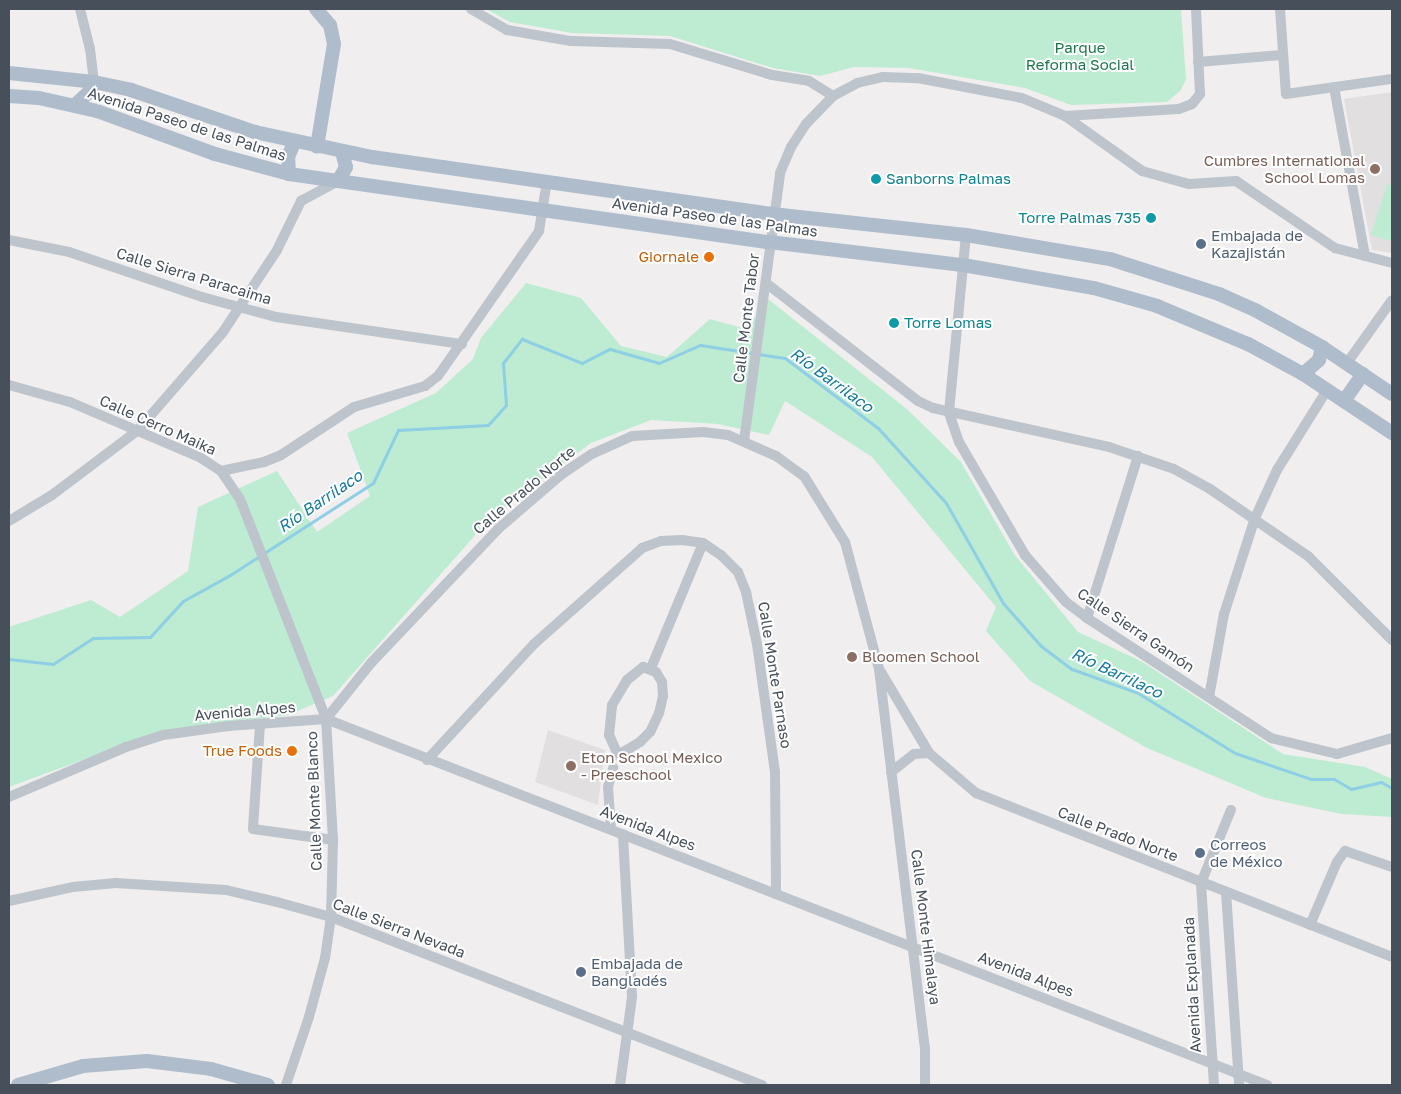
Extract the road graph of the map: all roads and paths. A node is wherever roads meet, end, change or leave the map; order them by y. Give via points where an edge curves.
1 (80, 9) edge
2 (316, 9) edge
3 (471, 9) edge
4 (1196, 9) edge
5 (1280, 9) edge
6 (1282, 55) junction
7 (1198, 62) junction
8 (9, 74) edge
9 (1392, 79) edge
10 (94, 82) junction
11 (1334, 87) junction
12 (9, 96) edge
13 (833, 96) junction
14 (75, 105) junction
15 (1065, 116) junction
16 (294, 142) junction
17 (317, 147) junction
18 (342, 152) junction
19 (289, 174) junction
20 (338, 181) junction
21 (547, 181) junction
22 (544, 209) junction
23 (772, 214) junction
24 (966, 235) junction
25 (9, 240) edge
26 (769, 242) junction
27 (1365, 256) junction
28 (1392, 263) edge
29 (963, 266) junction
30 (766, 283) junction
31 (1392, 300) edge
32 (240, 308) junction
33 (462, 344) junction
34 (1322, 346) junction
35 (1347, 363) junction
36 (1303, 374) junction
37 (1362, 374) junction
38 (9, 385) edge
39 (1326, 390) junction
40 (1392, 394) edge
41 (1344, 401) junction
42 (949, 413) junction
43 (137, 431) junction
44 (1392, 433) edge
45 (744, 441) junction
46 (1138, 456) junction
47 (220, 471) junction
48 (1255, 518) junction
49 (9, 521) edge
50 (703, 543) junction
51 (1087, 618) junction
52 (1392, 640) edge
53 (651, 668) junction
54 (880, 669) junction
55 (1209, 697) junction
56 (326, 719) junction
57 (260, 725) junction
58 (1392, 738) edge
59 (929, 753) junction
60 (427, 760) junction
61 (613, 768) dead end
62 (891, 772) junction
63 (9, 797) edge
64 (1231, 810) dead end
65 (611, 829) junction
66 (623, 834) junction
67 (333, 840) junction
68 (1392, 867) edge
69 (1201, 882) junction
70 (1226, 892) junction
71 (776, 894) junction
72 (9, 901) edge
73 (330, 917) junction
74 (1310, 924) junction
75 (913, 946) junction
76 (1392, 957) edge
77 (629, 1035) junction
78 (1211, 1062) junction
79 (1238, 1074) junction
80 (18, 1085) edge
81 (268, 1085) edge
82 (286, 1085) edge
83 (620, 1085) edge
84 (762, 1085) edge
85 (925, 1085) edge
86 (1214, 1085) edge
87 (1239, 1085) edge
88 (1267, 1085) edge

1 - 10 street
2 - 17 main road via 330,25 334,44
3 - 13 street via 516,32 571,41 670,44 772,75 809,81
4 - 7 street
5 - 6 street
6 - 7 street
6 - 11 street via 1286,94
7 - 15 street via 1200,94 1192,104 1180,109
8 - 10 main road, Avenida Paseo de las Palmas
9 - 11 street
10 - 14 main road via 92,89
10 - 16 main road, Avenida Paseo de las Palmas via 131,90
11 - 27 street
12 - 14 main road, Avenida Paseo de las Palmas
13 - 15 street, Calle Monte Tabor via 844,88 883,77 918,78 1022,98
13 - 23 street, Calle Monte Tabor via 806,124 791,147 780,173
14 - 19 main road, Avenida Paseo de las Palmas via 215,154
15 - 27 street via 1142,171 1189,184 1236,181 1335,248
16 - 17 main road, Avenida Paseo de las Palmas
16 - 19 main road via 288,157
17 - 18 main road, Avenida Paseo de las Palmas
18 - 20 main road via 346,167
18 - 21 main road, Avenida Paseo de las Palmas
19 - 20 main road, Avenida Paseo de las Palmas
20 - 22 main road, Avenida Paseo de las Palmas
20 - 32 street via 301,200 277,250
21 - 22 street, Calle Cerro Maika
21 - 23 main road, Avenida Paseo de las Palmas
22 - 26 main road, Avenida Paseo de las Palmas
22 - 33 street, Calle Cerro Maika via 540,231
23 - 24 main road, Avenida Paseo de las Palmas
23 - 26 street, Calle Monte Tabor
24 - 29 street
24 - 34 main road, Avenida Paseo de las Palmas via 1110,259 1165,275 1255,310
25 - 32 street, Calle Sierra Paracaima via 69,252
26 - 29 main road, Avenida Paseo de las Palmas
26 - 30 street, Calle Monte Tabor
27 - 28 street
29 - 36 main road, Avenida Paseo de las Palmas via 1094,288 1157,306 1216,329
29 - 42 street
30 - 42 street via 918,401
30 - 45 street, Calle Monte Tabor
31 - 35 street
32 - 33 street, Calle Sierra Paracaima via 276,317
32 - 43 street via 202,358
33 - 47 street, Calle Cerro Maika via 438,376 426,386 354,407 281,455
34 - 35 main road, Avenida Paseo de las Palmas
34 - 36 main road via 1320,360
35 - 37 main road, Avenida Paseo de las Palmas
36 - 39 main road, Avenida Paseo de las Palmas
37 - 40 main road, Avenida Paseo de las Palmas
37 - 41 main road
38 - 43 street, Calle Cerro Maika via 70,402
39 - 41 main road, Avenida Paseo de las Palmas
39 - 48 street via 1277,470
41 - 44 main road, Avenida Paseo de las Palmas
42 - 46 street via 1051,432
42 - 51 street, Calle Sierra Gamón via 959,442 1025,554 1066,602
43 - 47 street, Calle Cerro Maika via 201,458
43 - 49 street via 52,495
45 - 54 street, Calle Prado Norte via 776,456 804,476 831,516 845,542
45 - 56 street, Calle Prado Norte via 704,432 652,432 632,436 592,454 562,474 498,530 371,663
46 - 48 street via 1174,469
46 - 51 street
47 - 56 street, Calle Monte Blanco via 240,499
48 - 52 street via 1308,556
48 - 55 street via 1224,614
50 - 53 street
50 - 60 street via 661,541 635,553 534,644
50 - 71 street, Calle Monte Parnaso via 738,572 756,635 775,772
51 - 55 street, Calle Sierra Gamón
53 - 53 street via 636,671 619,690 612,705 609,735 618,755 650,732 659,713 662,682
54 - 59 street, Calle Prado Norte
54 - 62 street, Calle Prado Norte
55 - 58 street, Calle Sierra Gamón via 1271,738 1302,748 1337,754
56 - 57 street, Avenida Alpes
56 - 60 street, Avenida Alpes
56 - 67 street, Calle Monte Blanco
57 - 63 street, Avenida Alpes via 163,735 126,747
57 - 67 street via 253,829
59 - 62 street via 914,754
59 - 69 street, Calle Prado Norte via 976,793
60 - 65 street, Avenida Alpes
61 - 65 street via 608,787
62 - 75 street, Calle Monte Himalaya
64 - 69 street
65 - 66 street, Avenida Alpes
66 - 71 street, Avenida Alpes
66 - 77 street via 632,965
67 - 73 street, Calle Monte Blanco
68 - 74 street via 1345,851
69 - 70 street, Calle Prado Norte
69 - 78 street, Avenida Explanada
70 - 74 street, Calle Prado Norte
70 - 79 street
71 - 75 street, Avenida Alpes
72 - 73 street, Calle Sierra Nevada via 73,887 116,883 173,884 226,890
73 - 77 street, Calle Sierra Nevada
73 - 82 street, Calle Monte Blanco via 325,958
74 - 76 street, Calle Prado Norte
75 - 78 street, Avenida Alpes
75 - 85 street, Calle Monte Himalaya via 925,1048
77 - 83 street
77 - 84 street, Calle Sierra Nevada
78 - 79 street, Avenida Alpes
78 - 86 street, Avenida Explanada
79 - 87 street
79 - 88 street, Avenida Alpes
80 - 81 main road via 83,1066 147,1061 211,1069

